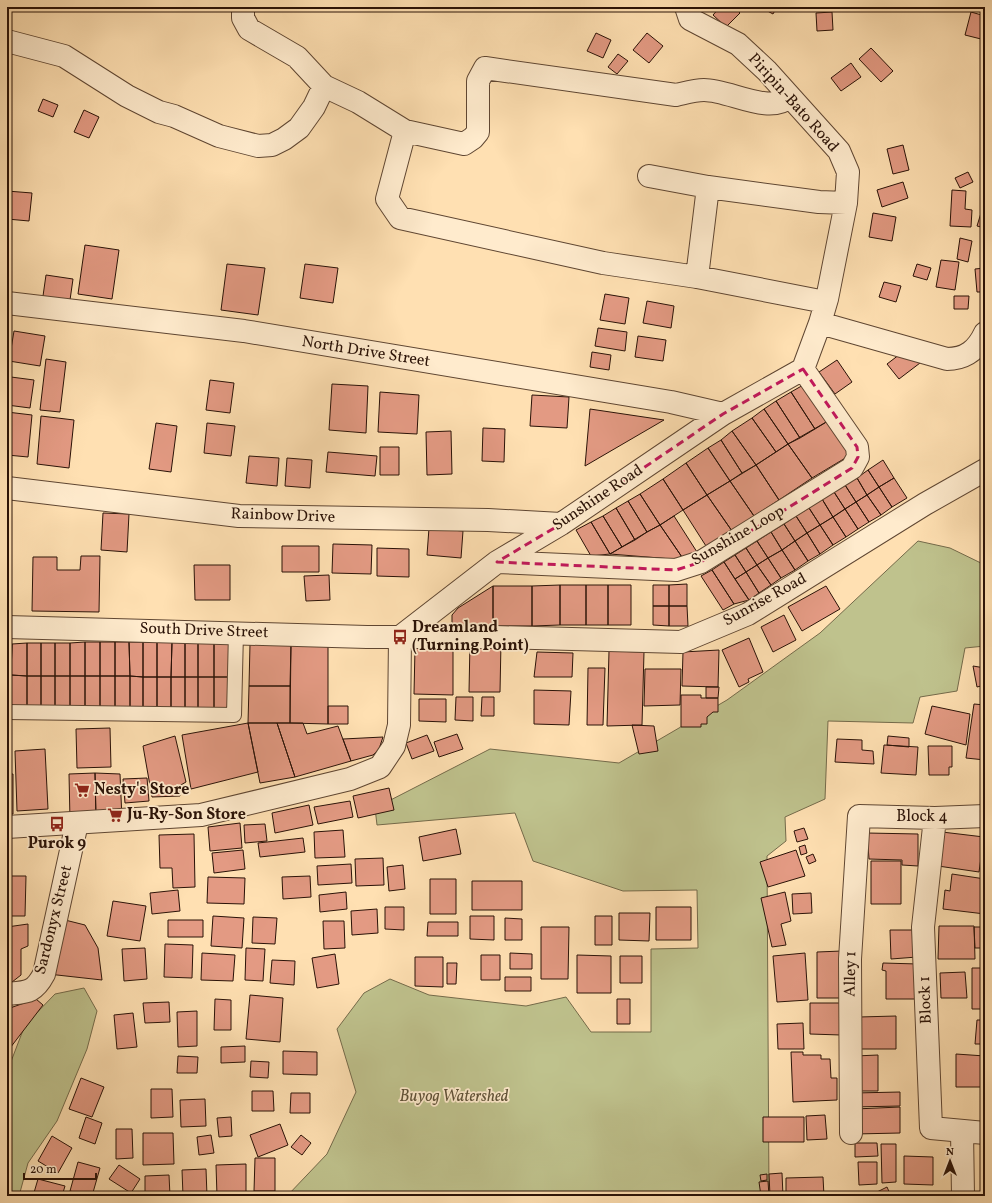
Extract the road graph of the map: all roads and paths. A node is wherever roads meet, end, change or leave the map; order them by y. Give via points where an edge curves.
1 (243, 7) edge
2 (686, 7) edge
3 (7, 41) edge
4 (324, 86) junction
5 (790, 96) junction
6 (405, 131) junction
7 (649, 176) dead end
8 (708, 187) junction
9 (846, 203) junction
10 (697, 277) junction
11 (827, 299) junction
12 (7, 303) edge
13 (820, 323) junction
14 (985, 333) edge
15 (803, 369) junction
16 (724, 414) junction
17 (985, 470) edge
18 (7, 488) edge
19 (561, 524) junction
20 (497, 562) junction
21 (7, 626) edge
22 (236, 632) junction
23 (400, 637) junction
24 (7, 712) edge
25 (859, 816) joint
26 (985, 816) edge
27 (935, 818) junction
28 (77, 823) junction
29 (7, 827) edge
30 (7, 994) edge
31 (962, 1131) junction
32 (851, 1133) dead end
33 (985, 1133) edge
34 (963, 1196) edge

1 - 4 street via 243,18 249,29 297,57
2 - 5 street, Piripin-Bato Road via 690,18 738,44
3 - 4 street via 19,42 64,56 127,96 159,112 219,136 258,146 272,145 299,128 314,107
4 - 6 street via 358,102
5 - 6 street via 773,104 703,90 676,95 485,68 478,80 478,132 473,138 464,144
5 - 9 street, Piripin-Bato Road via 839,151 848,172
6 - 10 street via 387,199 400,218 603,263
7 - 8 street
8 - 9 street via 819,202
8 - 10 street
9 - 11 street, Piripin-Bato Road
10 - 11 street via 820,301
11 - 13 street, Piripin-Bato Road
12 - 16 street, North Drive Street via 244,331 671,402
13 - 14 street via 946,359 956,359 972,353
13 - 15 street, Piripin-Bato Road
15 - 16 street, Sunshine Road
15 - 20 street, Sunshine Loop via 857,447 858,457 852,468 701,562 676,570
16 - 19 street, Sunshine Road
17 - 23 street, Sunrise Road via 925,504 748,614 681,642
18 - 19 street, Rainbow Drive via 239,516 488,520
19 - 20 street, Sunshine Road
20 - 23 street, Sunshine Road
21 - 22 street, South Drive Street
22 - 23 street, South Drive Street
22 - 24 lane via 234,715
23 - 28 street via 399,725 394,746 380,768 350,779 201,816
25 - 27 street, Block 4
25 - 32 street, Alley 1 via 850,959
26 - 27 street, Block 4
27 - 31 street, Block 1 via 923,927 931,1128
28 - 29 street
28 - 30 street, Sardonyx Street via 44,974 37,986 26,992
31 - 33 street, Block 1
31 - 34 street

